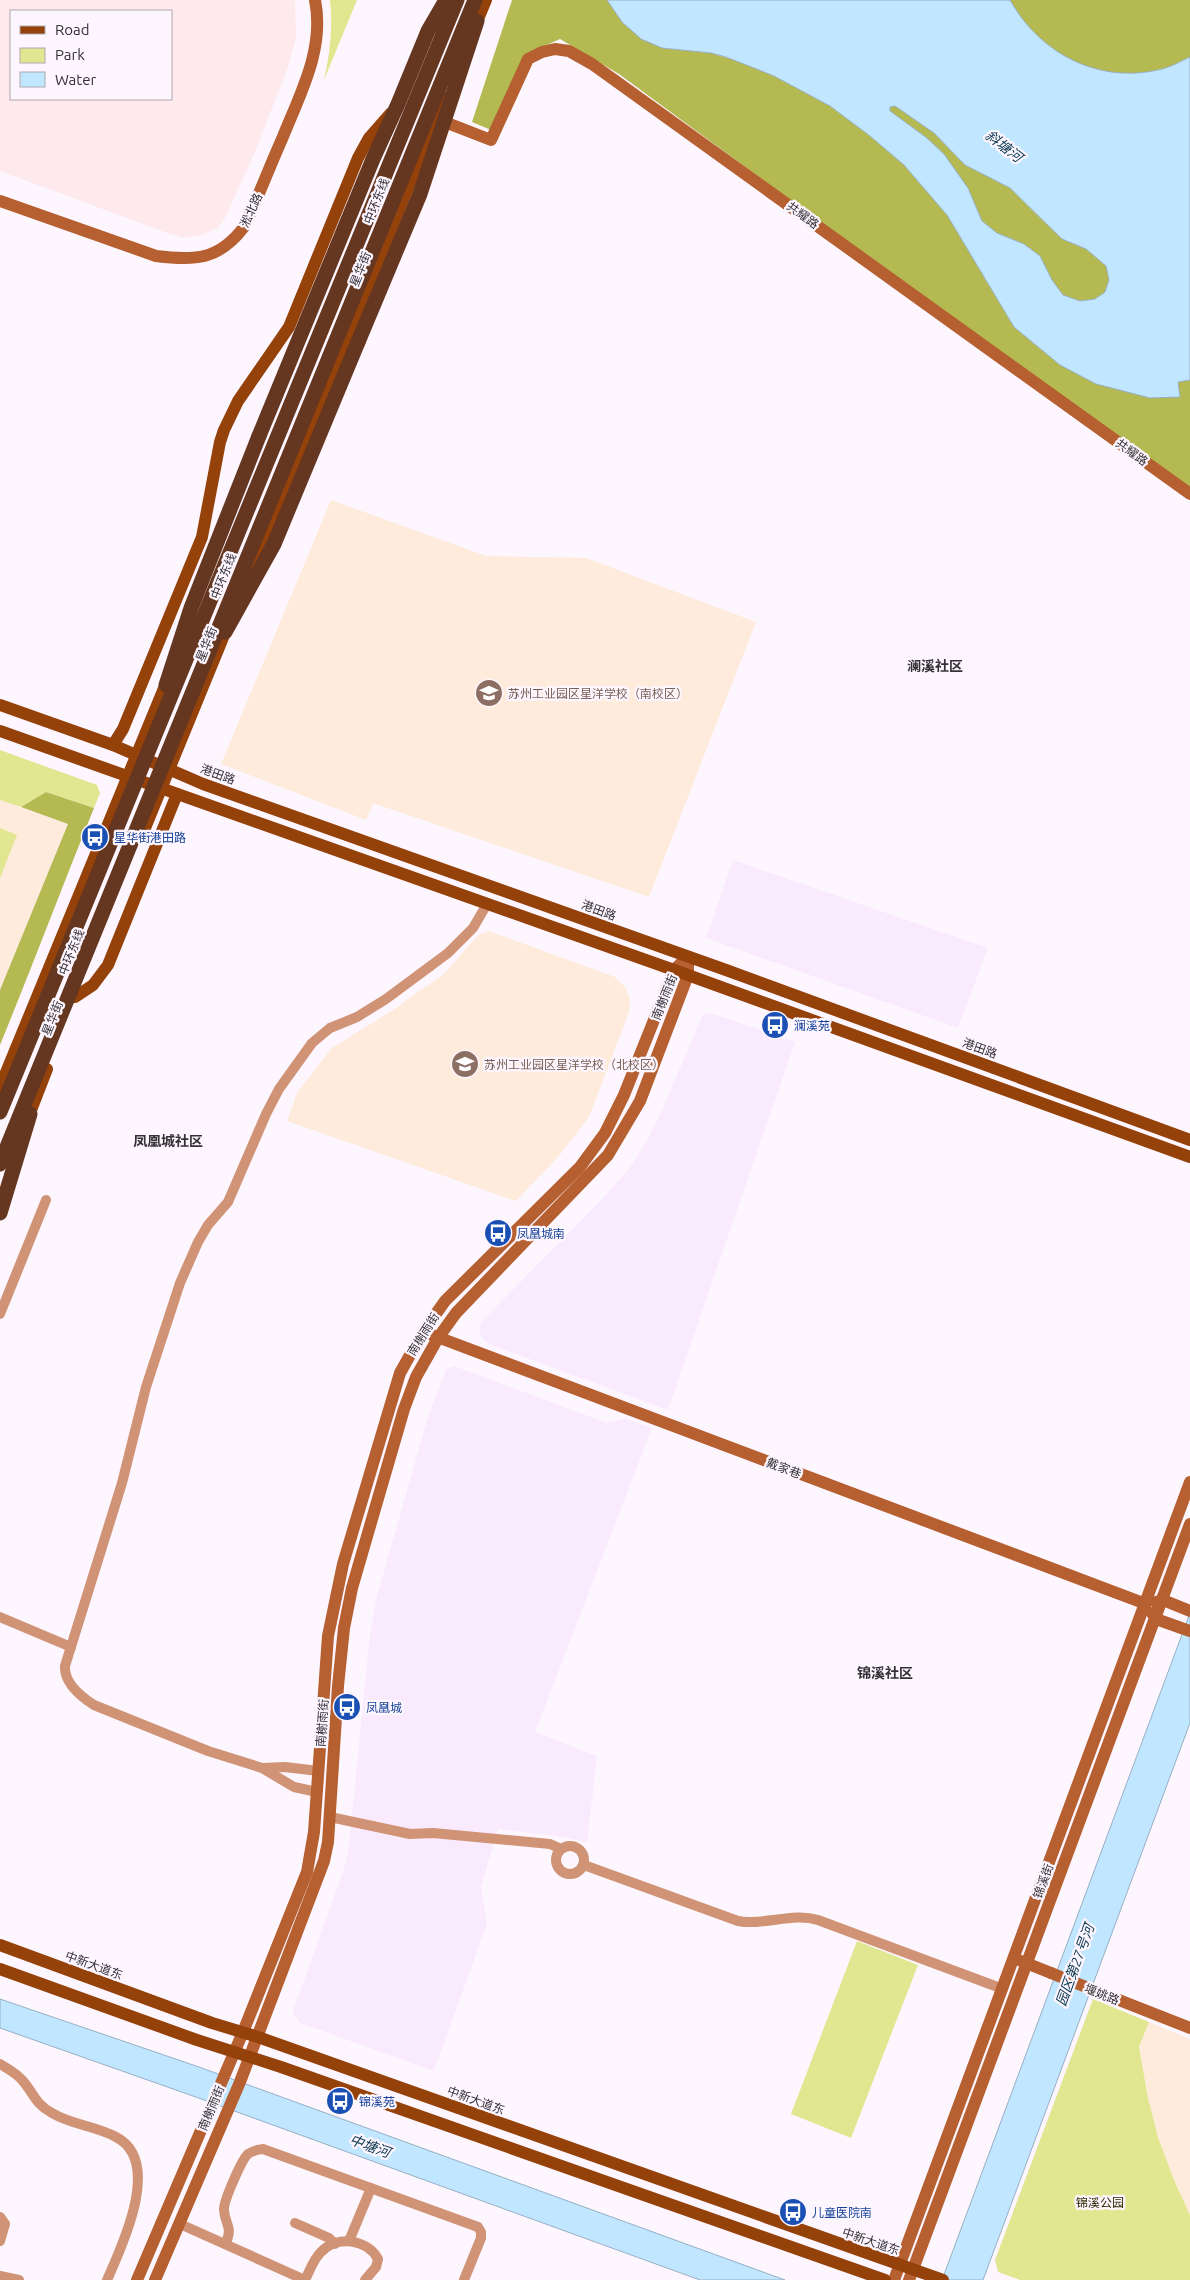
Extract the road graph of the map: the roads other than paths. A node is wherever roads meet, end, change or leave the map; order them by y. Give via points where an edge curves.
1 (315, 0) edge
2 (445, 0) edge
3 (457, 0) edge
4 (475, 0) edge
5 (486, 0) edge
6 (477, 21) joint
7 (405, 96) junction
8 (440, 121) junction
9 (0, 201) edge
10 (1190, 494) edge
11 (166, 684) junction
12 (191, 693) junction
13 (0, 705) edge
14 (0, 731) edge
15 (113, 745) junction
16 (136, 755) junction
17 (169, 769) junction
18 (128, 776) junction
19 (161, 789) junction
20 (177, 794) junction
21 (487, 904) junction
22 (688, 957) junction
23 (674, 970) junction
24 (688, 975) junction
25 (76, 997) junction
26 (55, 1032) junction
27 (0, 1088) edge
28 (0, 1112) edge
29 (1190, 1140) edge
30 (1190, 1157) edge
31 (0, 1164) edge
32 (0, 1188) edge
33 (46, 1200) dead end
34 (0, 1213) edge
35 (0, 1314) edge
36 (423, 1332) junction
37 (438, 1338) junction
38 (1190, 1482) edge
39 (1190, 1524) edge
40 (1163, 1600) junction
41 (1146, 1604) junction
42 (1190, 1610) edge
43 (0, 1617) edge
44 (1156, 1618) junction
45 (1186, 1630) edge
46 (71, 1647) junction
47 (262, 1768) junction
48 (318, 1771) junction
49 (317, 1792) junction
50 (330, 1818) junction
51 (561, 1849) junction
52 (584, 1865) junction
53 (0, 1945) edge
54 (1014, 1959) junction
55 (1027, 1964) junction
56 (0, 1969) edge
57 (1003, 1989) junction
58 (1190, 2028) edge
59 (243, 2032) junction
60 (258, 2037) junction
61 (234, 2052) junction
62 (250, 2057) junction
63 (0, 2064) edge
64 (371, 2188) junction
65 (0, 2217) edge
66 (295, 2223) dead end
67 (180, 2224) junction
68 (0, 2241) edge
69 (350, 2241) junction
70 (226, 2243) junction
71 (335, 2244) junction
72 (900, 2265) junction
73 (911, 2275) edge
74 (0, 2276) edge
75 (941, 2279) edge
76 (19, 2280) edge
77 (107, 2280) edge
78 (138, 2280) edge
79 (155, 2280) edge
80 (305, 2280) edge
81 (365, 2280) edge
82 (464, 2280) edge
83 (885, 2280) edge
84 (894, 2280) edge

1 - 9 main road, 淞北路 via 319,18 315,53 307,79 244,227 232,242 220,250 199,257 156,256
2 - 7 main road, 星华街
2 - 11 highway, bridge via 428,31 373,159 259,436 191,608
3 - 28 highway, 中环东线, bridge
4 - 12 highway, 中环东线, bridge
5 - 6 main road
6 - 8 highway
7 - 11 main road, 星华街
7 - 15 main road via 363,148 288,327 230,416 220,442 202,537 123,729
8 - 10 main road, 共耀路 via 491,140 528,59 548,50 568,52 600,70
8 - 12 highway, bridge via 420,194 274,544
8 - 17 main road, 星华街
11 - 16 main road, 星华街
12 - 26 highway, 中环东线, bridge
13 - 15 main road, 港田路
14 - 18 main road
15 - 16 main road, 港田路
16 - 17 main road, 港田路
16 - 18 main road, 星华街
17 - 19 main road, 星华街
17 - 22 main road, 港田路 via 203,784
18 - 19 main road
18 - 27 main road, 星华街
19 - 20 main road
19 - 25 main road, 星华街
20 - 21 main road
20 - 25 main road via 108,965 93,985
21 - 23 main road
21 - 46 street via 473,928 448,953 386,998 356,1017 330,1028 312,1043 279,1089 228,1202 208,1225 180,1283 146,1387 122,1483
22 - 23 main road, 南榭雨街
22 - 24 main road, 南榭雨街
22 - 29 main road, 港田路
23 - 24 main road
23 - 36 main road, 南榭雨街 via 624,1095 580,1168 445,1301
24 - 30 main road
24 - 37 main road, 南榭雨街 via 640,1101 608,1155 456,1313
25 - 32 main road, 星华街
26 - 31 highway, 中环东线, bridge
26 - 34 highway, bridge
33 - 35 street
36 - 37 main road, 戴家巷
36 - 48 main road, 南榭雨街 via 400,1373 343,1564 328,1636
37 - 41 main road, 戴家巷
37 - 50 main road, 南榭雨街 via 416,1377 404,1409 352,1588 338,1686
38 - 41 main road, 锦溪街
39 - 40 main road, 锦溪街
40 - 41 main road
40 - 42 main road
40 - 44 main road, 锦溪街
41 - 44 main road
41 - 54 main road, 锦溪街
43 - 46 street
44 - 45 main road
44 - 55 main road, 锦溪街
46 - 47 street via 65,1666 67,1680 94,1705 208,1751
47 - 48 street
47 - 49 street via 288,1784
48 - 49 main road, 南榭雨街
49 - 59 main road, 南榭雨街 via 307,1872
50 - 51 street via 410,1834 472,1836 550,1844
50 - 60 main road, 南榭雨街 via 328,1842 317,1884
51 - 52 street via 569,1845 577,1847 584,1854
51 - 52 street via 556,1862 564,1872 576,1873
52 - 57 street via 738,1921 812,1918
53 - 59 main road, 中新大道东
54 - 55 main road, 堰姚路
54 - 57 main road, 锦溪街
55 - 58 main road, 堰姚路, bridge
55 - 73 main road, 锦溪街
56 - 61 main road
57 - 72 main road, 锦溪街
59 - 60 main road, 中新大道东
59 - 61 main road, 南榭雨街
60 - 62 main road, 南榭雨街
60 - 72 main road, 中新大道东
61 - 62 main road
61 - 78 main road, 南榭雨街
62 - 67 main road, 南榭雨街
62 - 83 main road
63 - 77 street via 23,2080 42,2108 70,2122 115,2136 127,2145 136,2160 139,2174 134,2208 124,2242
64 - 69 street
64 - 70 street via 263,2149 255,2150 242,2162 223,2209 230,2232
64 - 82 street via 478,2227 481,2238
65 - 68 street via 5,2224
66 - 71 street via 329,2238
67 - 70 street
67 - 79 main road, 南榭雨街
69 - 71 street
69 - 81 street via 367,2246 378,2259 376,2267
70 - 80 street
71 - 80 street via 322,2251
72 - 73 main road, 中新大道东
72 - 84 main road, 锦溪街
73 - 75 main road, 中新大道东
74 - 76 street

